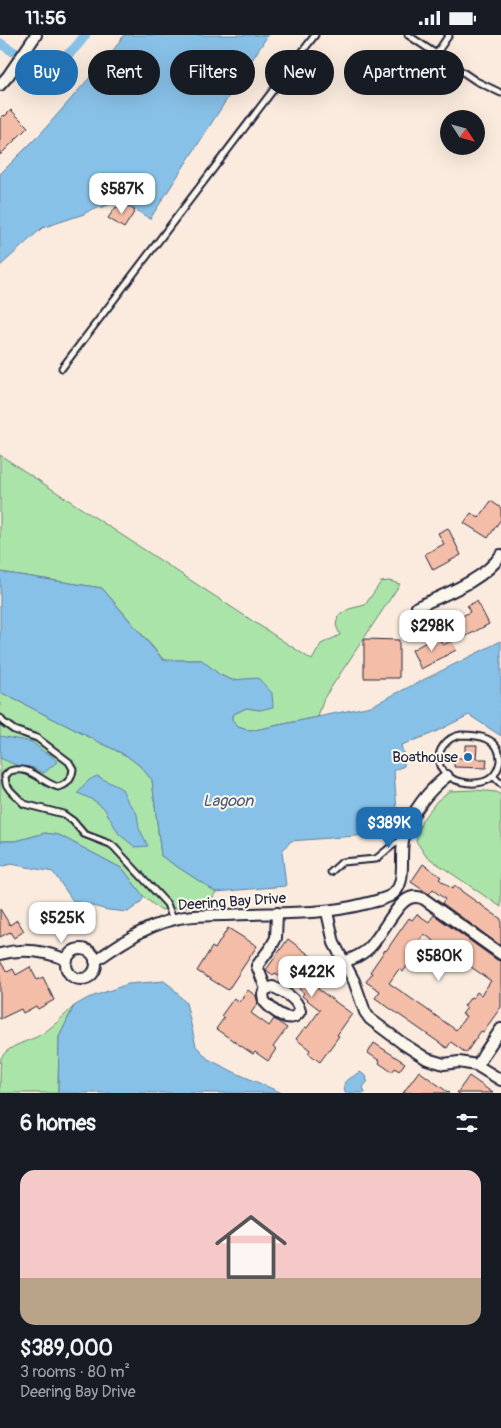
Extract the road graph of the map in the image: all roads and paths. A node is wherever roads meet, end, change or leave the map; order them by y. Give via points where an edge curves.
1 (315, 35) edge
2 (408, 35) edge
3 (449, 35) edge
4 (32, 41) edge
5 (430, 50) edge
6 (439, 50) edge
7 (464, 73) edge
8 (0, 85) edge
9 (501, 93) edge
10 (62, 368) dead end
11 (501, 555) edge
12 (417, 607) dead end
13 (0, 718) edge
14 (447, 776) junction
15 (493, 776) junction
16 (501, 784) edge
17 (403, 840) junction
18 (330, 872) dead end
19 (327, 912) junction
20 (277, 913) junction
21 (174, 920) junction
22 (0, 954) edge
23 (501, 954) edge
24 (67, 960) junction
25 (95, 961) junction
26 (344, 962) junction
27 (266, 989) dead end
28 (501, 1029) edge
29 (478, 1065) junction
30 (501, 1080) edge

1 - 10 lane
2 - 5 lane
3 - 6 lane
4 - 8 street
7 - 9 lane
11 - 12 street via 480,576
13 - 21 lane via 14,730 37,738 69,762 73,769 66,784 58,787 33,773 10,771 5,780 14,795 24,804 63,814 84,834 110,844 167,904
14 - 15 lane via 478,782
14 - 15 lane via 439,755 450,738 461,735 481,736 498,747 499,766
14 - 17 street via 421,804
15 - 16 lane
17 - 18 lane via 376,859 342,863
17 - 19 street, Deering Bay Drive via 402,879 397,891 384,899
19 - 20 street, Deering Bay Drive
19 - 26 street via 331,934
20 - 21 street, Deering Bay Drive via 192,916
20 - 27 street via 276,938 257,967
21 - 25 street, Deering Bay Drive via 127,939
22 - 24 street via 32,951
23 - 26 street via 417,897 402,903 371,946
24 - 25 street via 74,951 83,949 91,953
24 - 25 street, Deering Bay Drive via 72,976 82,979 94,970
26 - 29 street via 365,1013 375,1024 427,1059 444,1064
28 - 29 street
29 - 30 street

